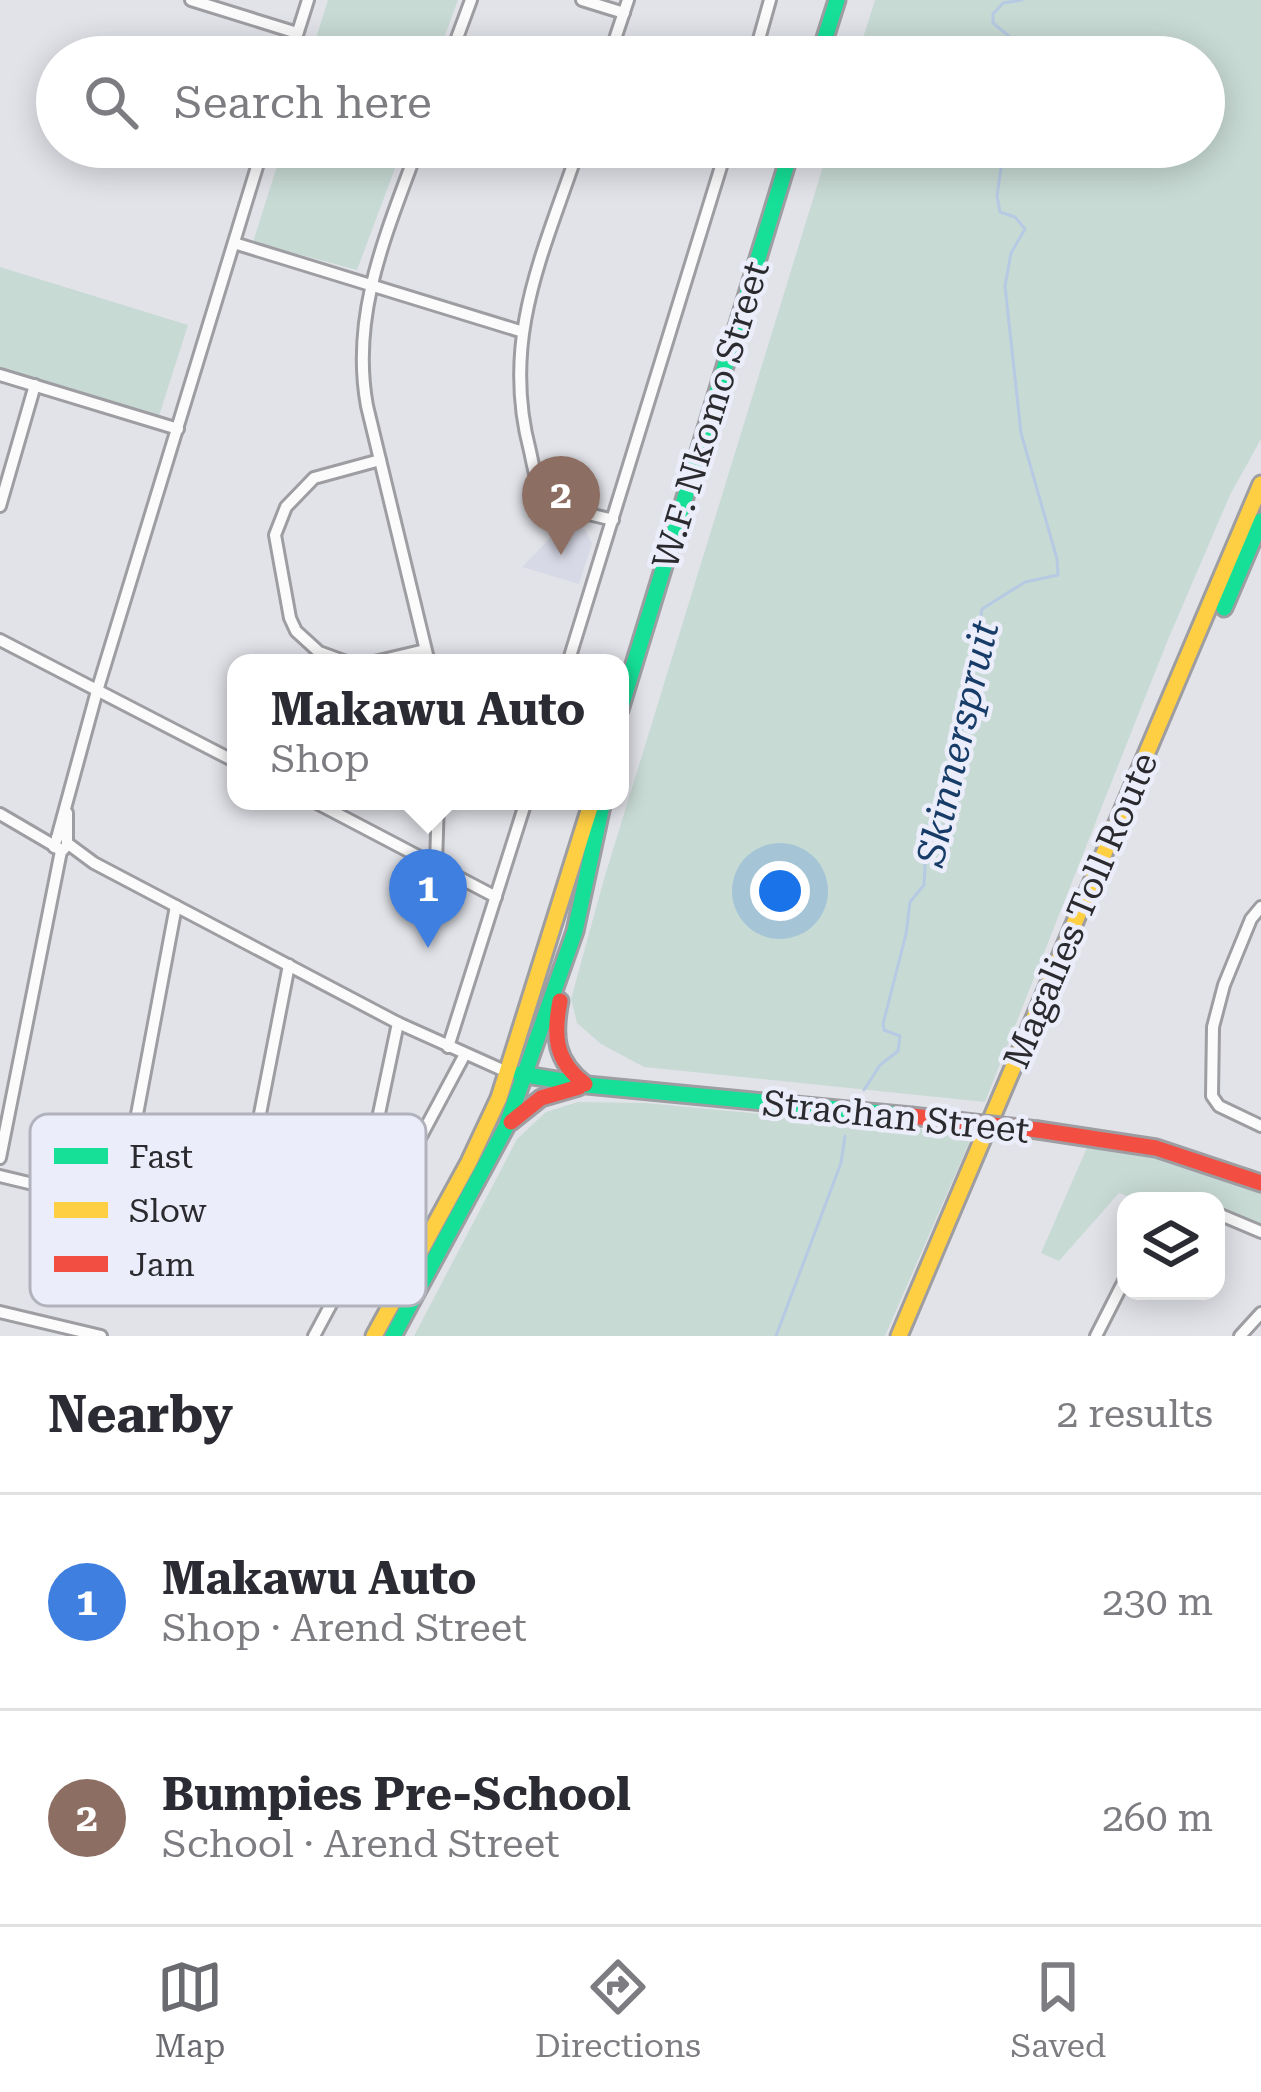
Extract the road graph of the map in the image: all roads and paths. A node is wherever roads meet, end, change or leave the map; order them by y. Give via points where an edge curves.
1 (190, 0) edge
2 (308, 0) edge
3 (471, 0) edge
4 (581, 0) edge
5 (770, 0) edge
6 (836, 0) edge
7 (626, 6) edge
8 (297, 33) junction
9 (296, 36) edge
10 (458, 36) edge
11 (616, 36) edge
12 (760, 36) edge
13 (825, 36) edge
14 (257, 168) edge
15 (411, 168) edge
16 (572, 168) edge
17 (721, 168) edge
18 (786, 168) edge
19 (234, 243) junction
20 (370, 283) junction
21 (520, 331) junction
22 (0, 375) edge
23 (35, 385) junction
24 (178, 429) junction
25 (380, 460) junction
26 (1261, 484) edge
27 (0, 506) edge
28 (613, 520) junction
29 (1261, 521) edge
30 (0, 640) edge
31 (328, 654) edge
32 (427, 654) edge
33 (571, 654) edge
34 (629, 680) edge
35 (97, 691) junction
36 (227, 757) edge
37 (331, 810) edge
38 (439, 810) edge
39 (523, 810) edge
40 (589, 810) edge
41 (601, 810) edge
42 (0, 814) edge
43 (60, 844) junction
44 (436, 863) junction
45 (496, 897) junction
46 (176, 906) junction
47 (1261, 908) edge
48 (575, 931) junction
49 (289, 965) junction
50 (398, 1023) junction
51 (448, 1047) junction
52 (464, 1055) junction
53 (507, 1072) junction
54 (526, 1075) junction
55 (587, 1085) junction
56 (137, 1114) edge
57 (260, 1114) edge
58 (379, 1114) edge
59 (1261, 1126) edge
60 (426, 1127) edge
61 (506, 1127) junction
62 (0, 1158) edge
63 (0, 1176) edge
64 (30, 1183) edge
65 (1261, 1183) edge
66 (1225, 1217) edge
67 (1261, 1232) edge
68 (426, 1240) edge
69 (426, 1275) edge
70 (1117, 1295) edge
71 (330, 1306) edge
72 (390, 1306) edge
73 (409, 1306) edge
74 (0, 1312) edge
75 (1261, 1313) edge
76 (100, 1336) edge
77 (314, 1336) edge
78 (374, 1336) edge
79 (393, 1336) edge
80 (898, 1336) edge
81 (911, 1336) edge
82 (1096, 1336) edge
83 (1240, 1336) edge

1 - 8 street
2 - 8 street
3 - 10 street
4 - 7 street
5 - 12 street
6 - 13 main road
7 - 11 street
8 - 9 street
14 - 19 street
15 - 20 street
16 - 21 street
17 - 28 street
18 - 34 main road, W.F. Nkomo Street
19 - 20 street
19 - 24 street
20 - 21 street
20 - 25 street via 363,386
21 - 28 street via 521,406 539,487 557,503
22 - 23 street
23 - 24 street
23 - 27 street
24 - 35 street
25 - 31 street via 303,487 275,535 292,625
25 - 32 street
26 - 80 main road, Magalies Toll Route
28 - 33 street
29 - 81 main road, Magalies Toll Route
30 - 35 street
35 - 36 street
35 - 43 street
37 - 44 street
38 - 44 street
39 - 45 street
40 - 53 main road
41 - 48 main road
42 - 43 street
43 - 46 street
43 - 62 street
44 - 45 street
45 - 51 street
46 - 49 street
46 - 56 street
47 - 59 street via 1217,1005 1212,1088 1219,1106
48 - 54 main road
48 - 55 main road via 554,1043 566,1069
49 - 50 street
49 - 57 street
50 - 51 street
50 - 58 street
51 - 52 street
52 - 53 street
52 - 60 street
53 - 54 main road, Strachan Street
53 - 68 main road via 485,1132
54 - 55 main road, Strachan Street
54 - 61 main road
55 - 61 main road via 541,1098
55 - 65 main road, Strachan Street, bridge via 1038,1130 1156,1148
61 - 69 main road
63 - 64 street
66 - 67 street
70 - 82 street
71 - 77 street
72 - 78 main road
73 - 79 main road
74 - 76 street
75 - 83 street

